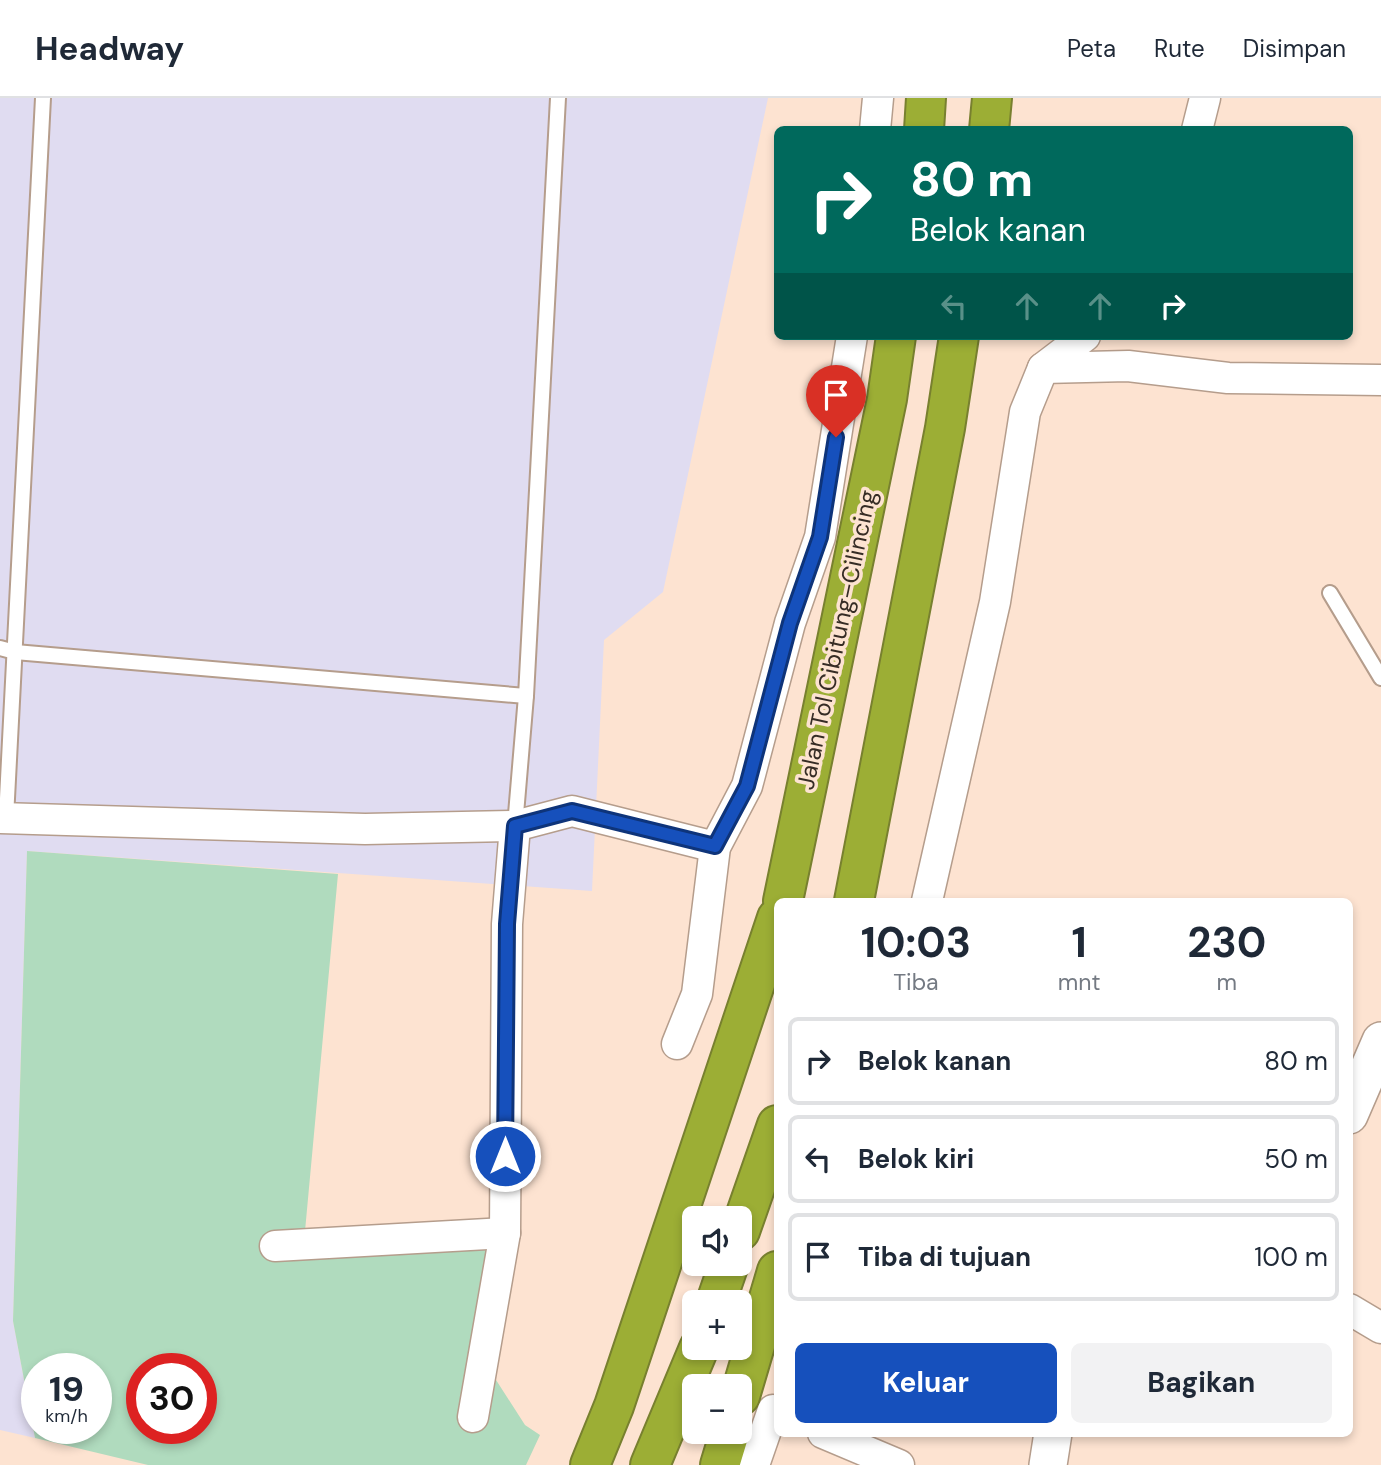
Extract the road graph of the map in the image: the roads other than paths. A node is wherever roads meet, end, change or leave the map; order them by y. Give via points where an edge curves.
1 (43, 98) edge
2 (558, 98) edge
3 (878, 98) edge
4 (926, 98) edge
5 (992, 98) edge
6 (1205, 98) edge
7 (875, 126) edge
8 (924, 126) edge
9 (989, 126) edge
10 (1198, 126) edge
11 (851, 340) edge
12 (895, 340) edge
13 (958, 340) edge
14 (1080, 340) edge
15 (1043, 368) junction
16 (1381, 380) edge
17 (1330, 593) dead end
18 (0, 648) edge
19 (15, 652) junction
20 (1381, 678) edge
21 (526, 696) junction
22 (3, 818) edge
23 (515, 826) junction
24 (715, 846) junction
25 (784, 898) edge
26 (855, 898) edge
27 (928, 898) edge
28 (774, 927) edge
29 (1381, 1041) edge
30 (677, 1044) dead end
31 (1353, 1106) edge
32 (774, 1134) edge
33 (749, 1206) edge
34 (505, 1233) junction
35 (275, 1246) dead end
36 (774, 1311) edge
37 (1353, 1311) edge
38 (1381, 1328) edge
39 (694, 1360) edge
40 (767, 1405) edge
41 (614, 1406) junction
42 (473, 1417) dead end
43 (833, 1437) edge
44 (1052, 1437) edge
45 (726, 1444) edge
46 (578, 1465) edge
47 (590, 1465) edge
48 (650, 1465) edge
49 (720, 1465) edge
50 (754, 1465) edge
51 (900, 1465) edge
52 (1048, 1465) edge

1 - 19 lane
2 - 21 lane
3 - 7 street
4 - 8 highway
5 - 9 highway
6 - 10 street
11 - 24 street via 820,537 790,623 747,786
12 - 25 highway, Jalan Tol Cibitung–Cilincing
13 - 26 highway
14 - 15 street
15 - 16 street via 1128,366 1228,378
15 - 27 street via 1025,412 995,602
17 - 20 lane
18 - 19 lane
19 - 21 lane
19 - 22 lane
21 - 23 lane
22 - 23 street via 365,829
23 - 24 street via 572,811
23 - 34 street via 507,924
24 - 30 street via 697,994
28 - 41 highway
29 - 31 street
32 - 33 highway
34 - 35 street
34 - 42 street
36 - 40 highway
37 - 38 street
39 - 48 highway
40 - 50 street
41 - 46 highway
41 - 47 highway
43 - 51 street
44 - 52 street
45 - 49 highway

